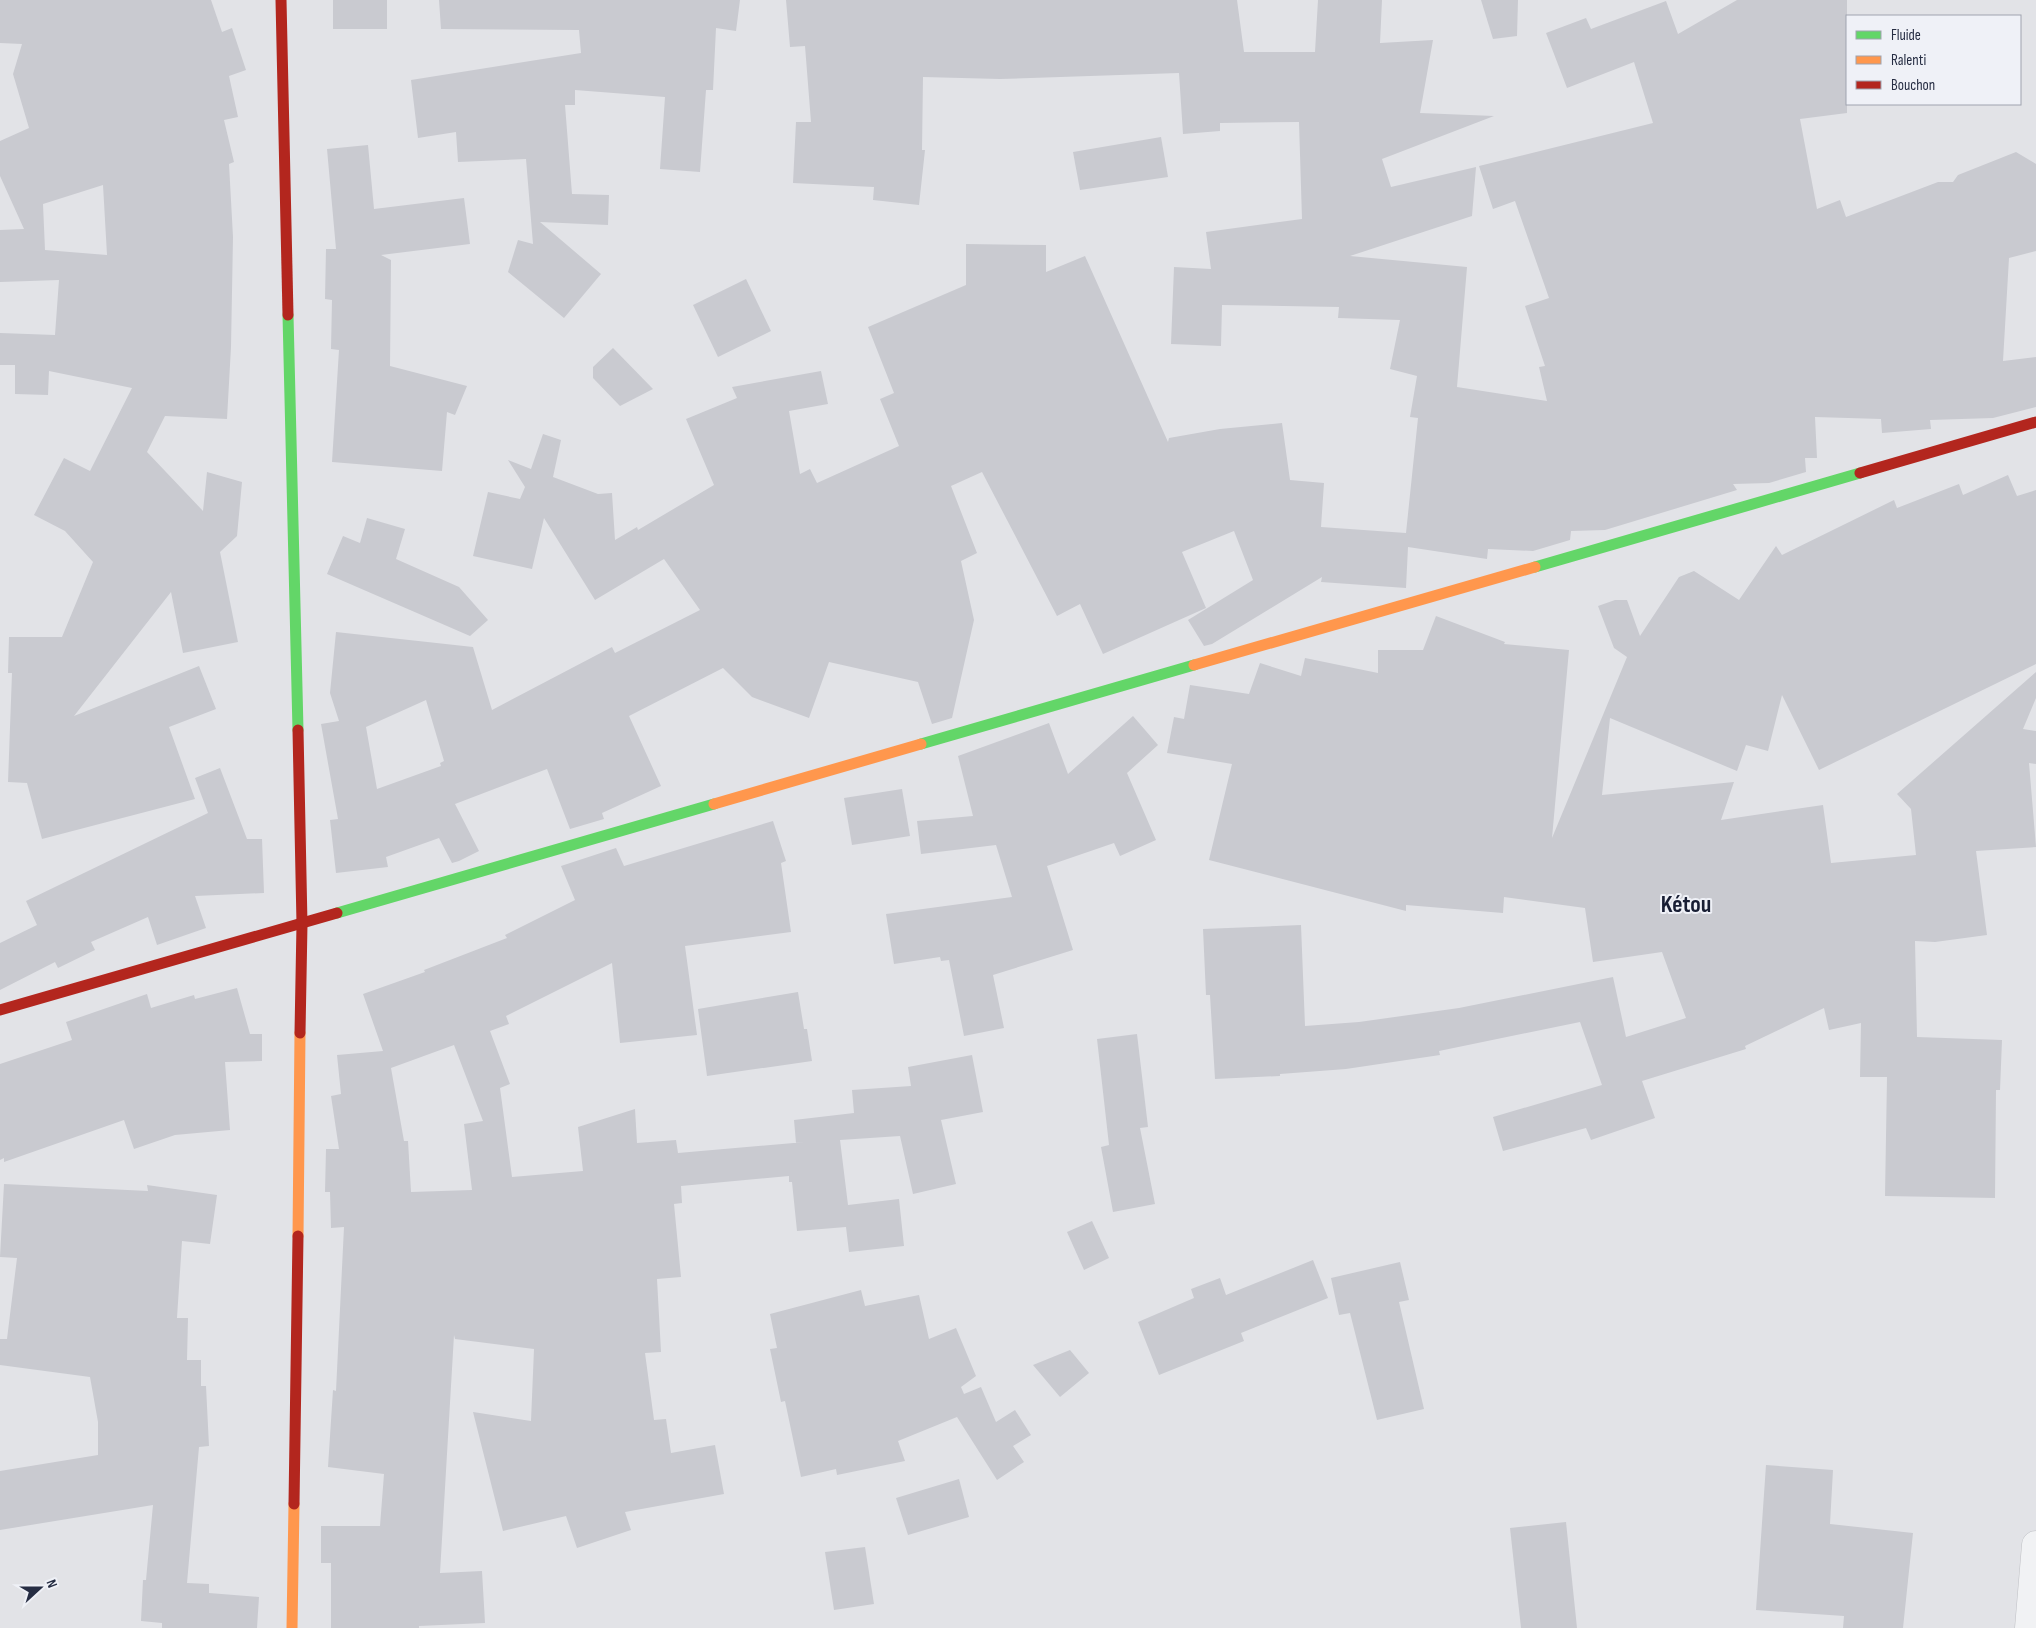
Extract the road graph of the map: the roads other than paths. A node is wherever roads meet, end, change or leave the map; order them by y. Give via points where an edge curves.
1 (281, 0) edge
2 (2036, 422) edge
3 (302, 924) junction
4 (0, 1010) edge
5 (2036, 1545) edge
6 (292, 1628) edge
7 (2029, 1628) edge

1 - 3 street
2 - 3 street
3 - 4 street
3 - 6 street
5 - 7 street

